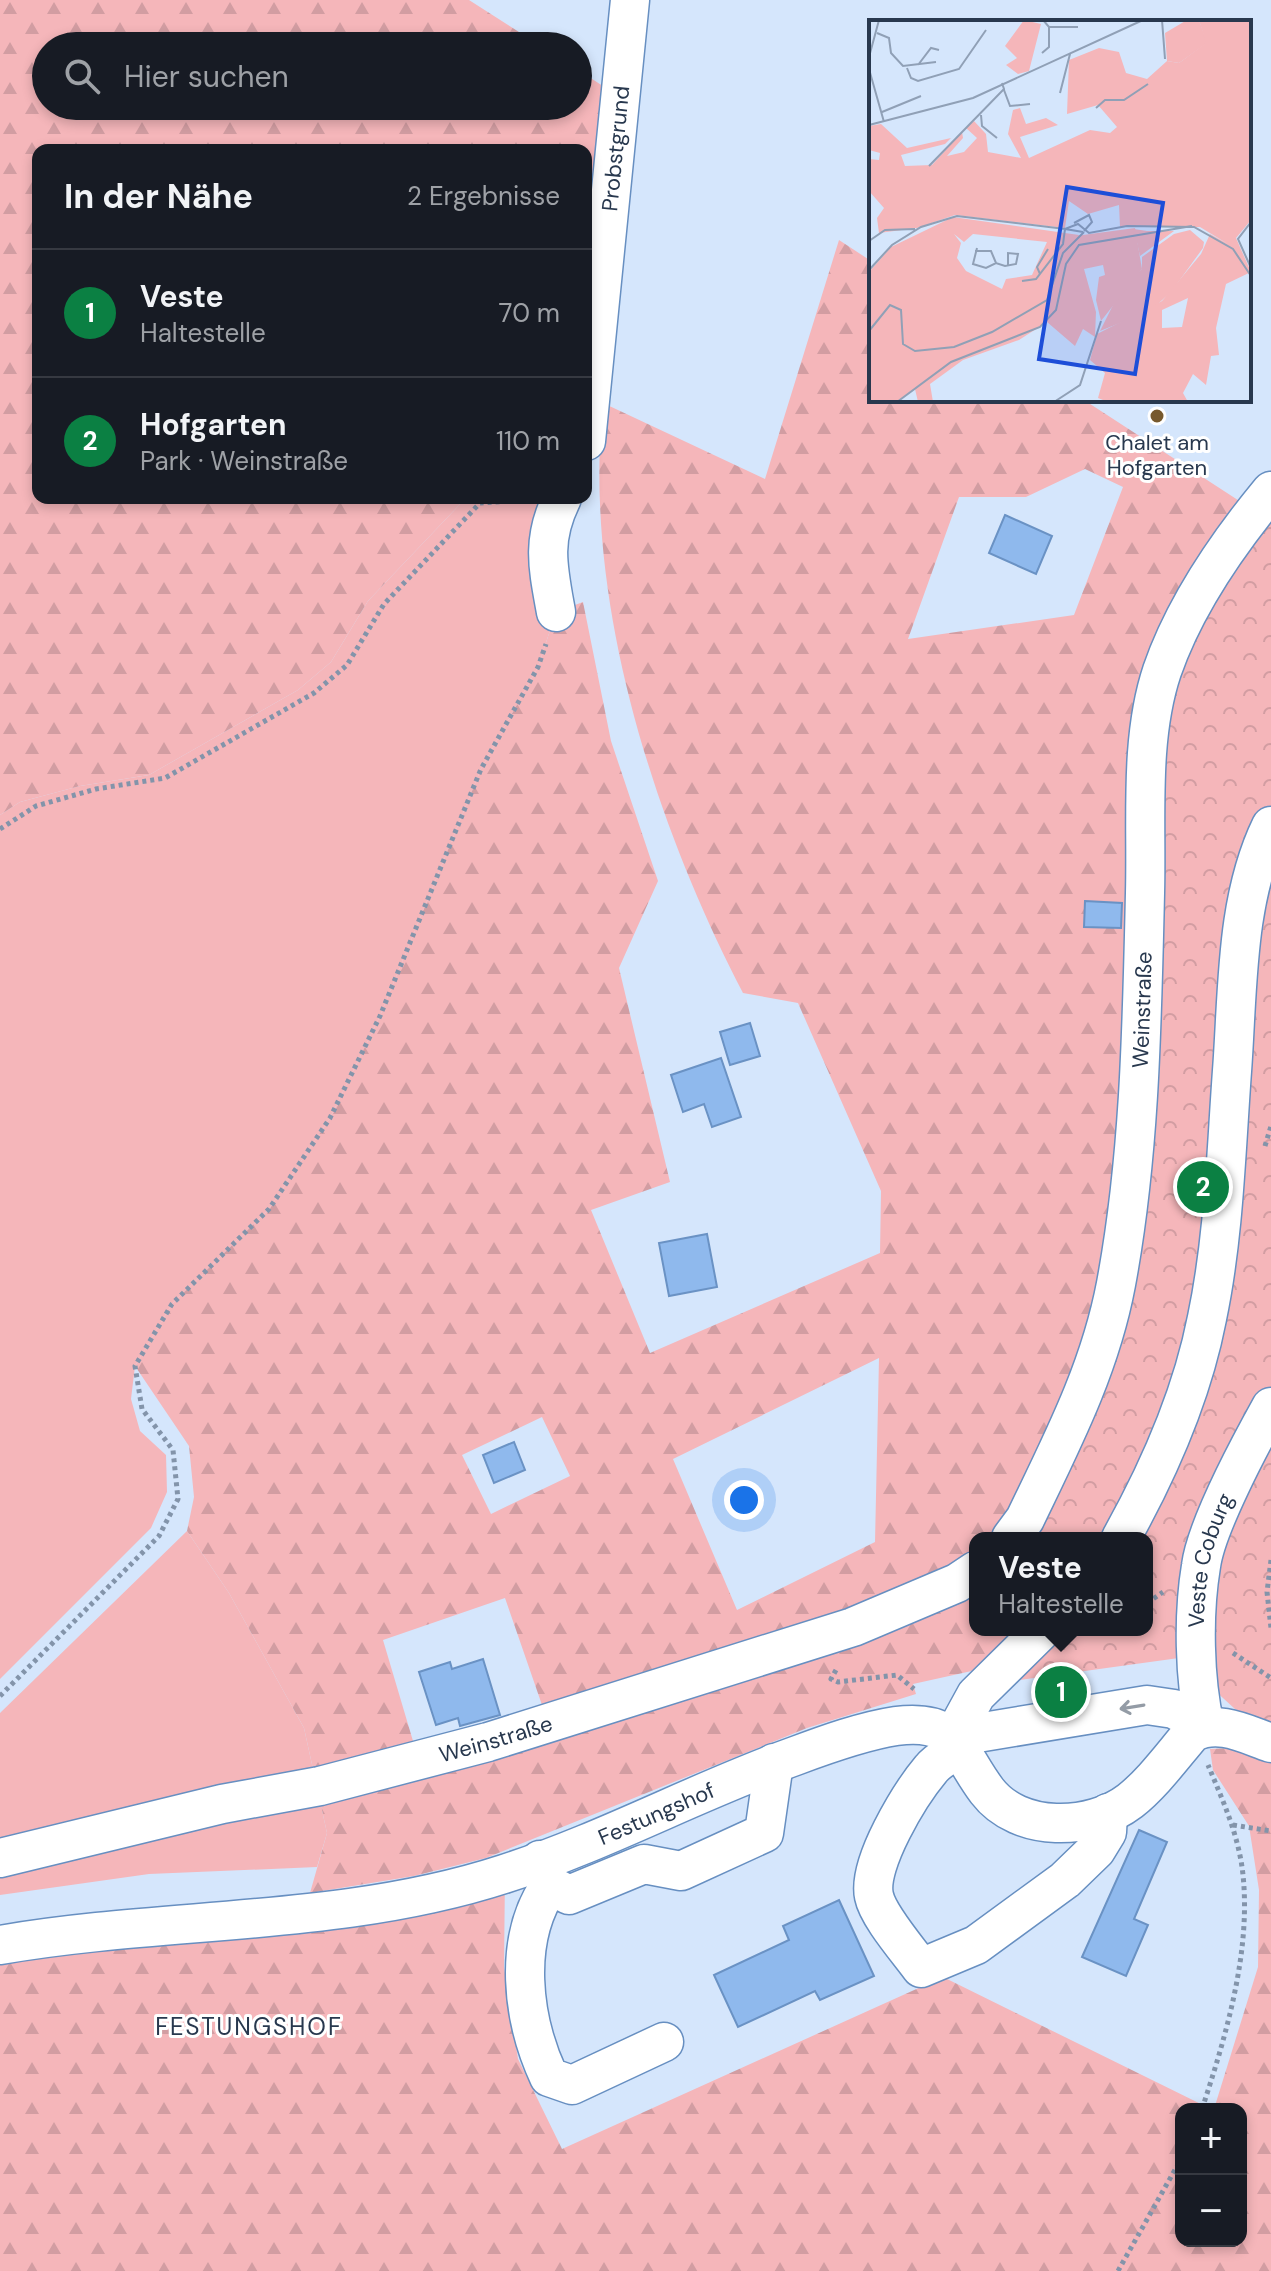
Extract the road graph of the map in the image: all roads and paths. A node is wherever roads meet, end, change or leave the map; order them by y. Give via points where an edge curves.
1 (630, 0) edge
2 (592, 381) edge
3 (1271, 491) edge
4 (479, 504) edge
5 (559, 504) edge
6 (556, 612) joint
7 (1271, 826) edge
8 (0, 829) edge
9 (1271, 1407) edge
10 (1015, 1532) edge
11 (1124, 1532) edge
12 (1271, 1560) edge
13 (969, 1575) edge
14 (1271, 1628) edge
15 (1036, 1636) edge
16 (0, 1696) edge
17 (1220, 1728) junction
18 (956, 1742) junction
19 (1271, 1743) edge
20 (774, 1763) junction
21 (1108, 1813) junction
22 (1233, 1825) junction
23 (1271, 1831) edge
24 (0, 1858) edge
25 (545, 1873) junction
26 (0, 1945) edge
27 (664, 2042) dead end
28 (1204, 2103) edge
29 (1175, 2170) edge
30 (1118, 2271) edge

1 - 2 street, Probstgrund
3 - 10 street, Weinstraße via 1191,608 1162,672 1148,746 1137,1110 1116,1284 1086,1391
4 - 8 path via 384,604 347,665 314,693 165,778 36,806
5 - 6 street via 549,523 547,560
6 - 16 path via 538,667 481,769 380,1016 330,1118 269,1209 172,1304 135,1366 142,1409 173,1450 178,1499 172,1517
7 - 11 street via 1259,851 1246,911 1219,1247 1207,1321 1179,1414
9 - 17 street, Veste Coburg via 1208,1538 1201,1565 1196,1662
12 - 14 path
13 - 24 street, Weinstraße via 853,1627 488,1742
15 - 18 street via 976,1695
17 -> 18 street via 1174,1709 1147,1705
17 - 19 street
17 - 21 street via 1192,1733 1131,1801
17 - 22 path via 1205,1756
18 - 20 street, Festungshof via 935,1725 894,1726
18 - 21 street via 989,1794 1018,1815 1052,1823
18 - 21 street via 902,1812 872,1883 874,1900 921,1968 976,1945 1065,1880 1102,1841
20 - 25 street, Festungshof
20 - 25 street via 764,1833 681,1871 644,1864 569,1895
22 - 23 path
22 - 28 path via 1245,1916 1228,2025
25 - 26 street, Festungshof via 368,1908
25 - 27 street via 525,1953 527,2005 549,2077 572,2085
29 - 30 path

